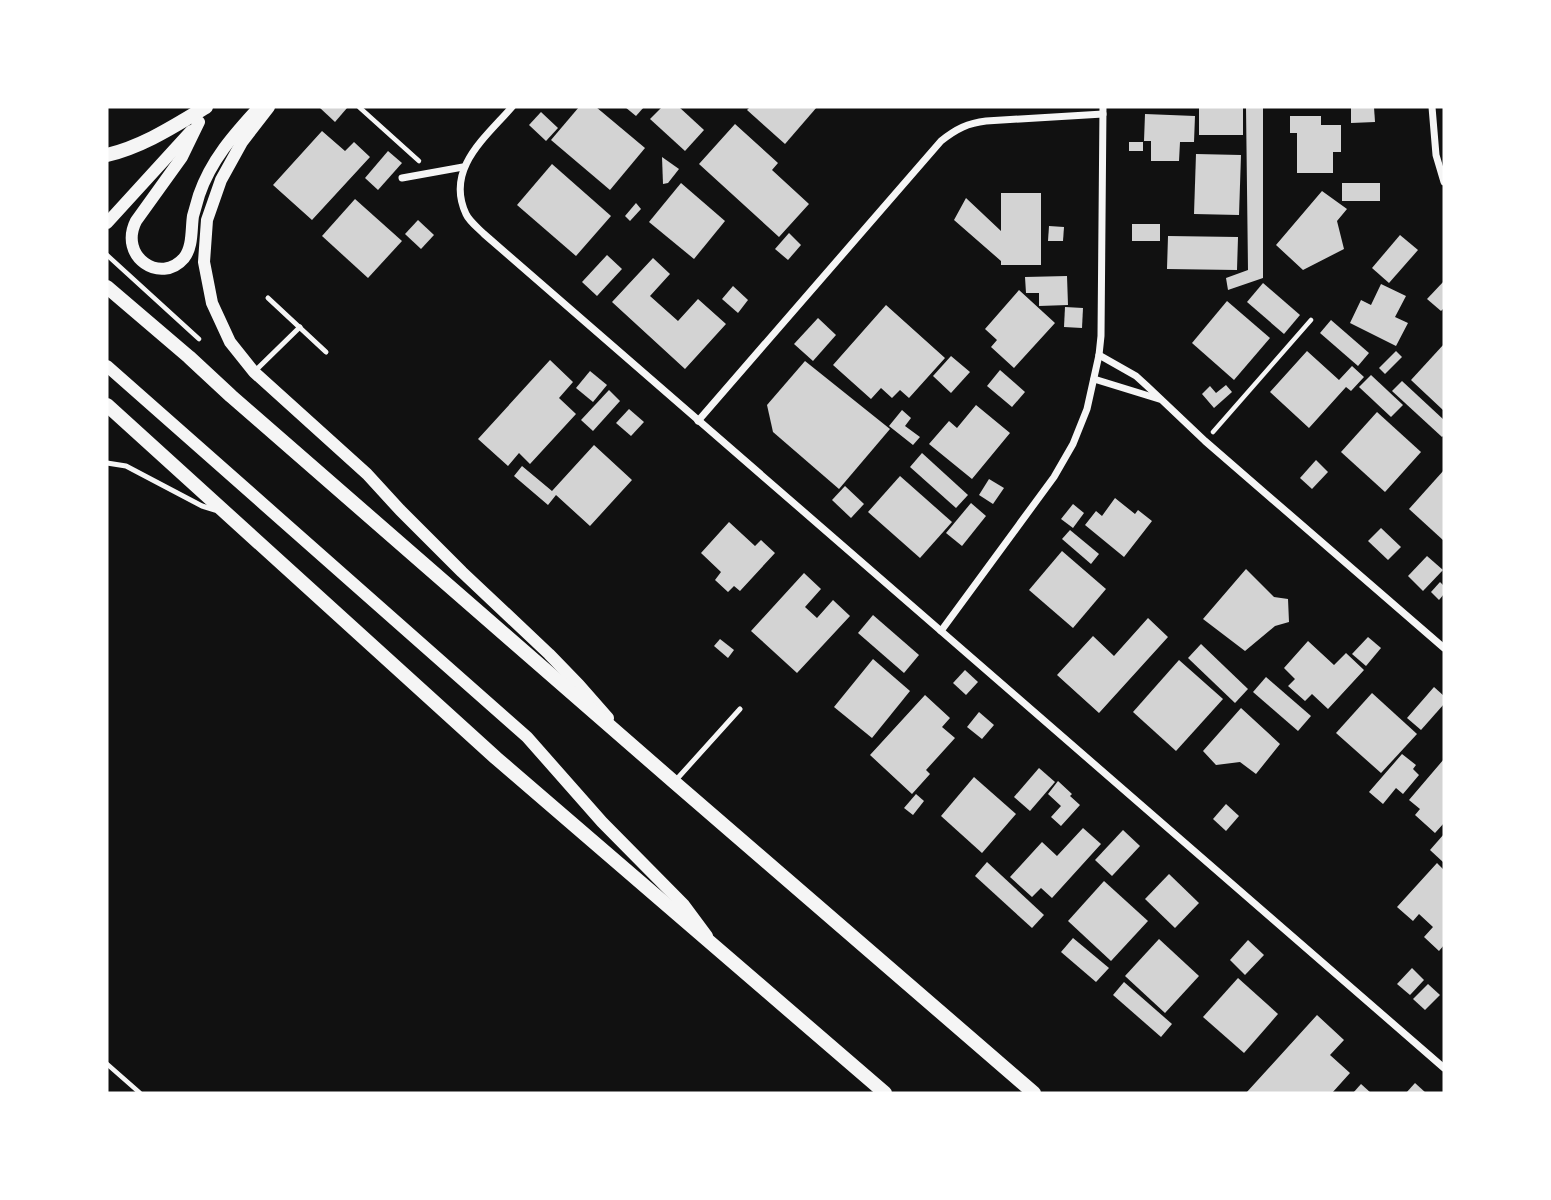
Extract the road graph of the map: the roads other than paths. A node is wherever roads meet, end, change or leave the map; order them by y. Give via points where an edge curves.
1 (209, 107) edge
2 (259, 107) edge
3 (270, 107) edge
4 (512, 107) edge
5 (1432, 107) edge
6 (1103, 110) edge
7 (199, 122) junction
8 (107, 155) edge
9 (463, 167) junction
10 (402, 178) dead end
11 (1444, 182) edge
12 (107, 223) edge
13 (107, 287) edge
14 (268, 298) dead end
15 (300, 327) junction
16 (326, 352) dead end
17 (1099, 355) junction
18 (107, 366) edge
19 (254, 372) junction
20 (1094, 379) junction
21 (1160, 399) junction
22 (107, 405) edge
23 (698, 421) junction
24 (107, 463) edge
25 (227, 514) junction
26 (941, 631) junction
27 (1444, 648) edge
28 (740, 709) dead end
29 (621, 735) junction
30 (674, 782) junction
31 (716, 949) junction
32 (1444, 1068) edge
33 (885, 1093) edge
34 (1034, 1093) edge

1 - 7 street
1 - 8 main road via 152,140
2 - 7 street via 209,171 185,257 170,267 152,267 137,257 132,230 182,157
3 - 19 street via 242,142 221,180 207,220 204,262 212,303 230,342
4 - 9 street
5 - 11 street via 1436,155
6 - 17 street
6 - 23 street via 970,123 954,130
7 - 12 street
9 - 10 street
9 - 23 street via 459,192 467,216
13 - 29 main road
14 - 15 lane
15 - 16 lane
15 - 19 lane
17 - 20 street
17 - 21 street via 1136,376
18 - 31 street via 527,737 684,905
19 - 29 street via 367,474 549,654
20 - 21 street
20 - 26 street via 1078,432 1054,477
21 - 27 street
22 - 25 main road
23 - 26 street
24 - 25 lane via 126,466 202,506
25 - 31 main road via 496,758
26 - 32 street
28 - 30 lane
29 - 30 main road
30 - 34 main road
31 - 33 main road

